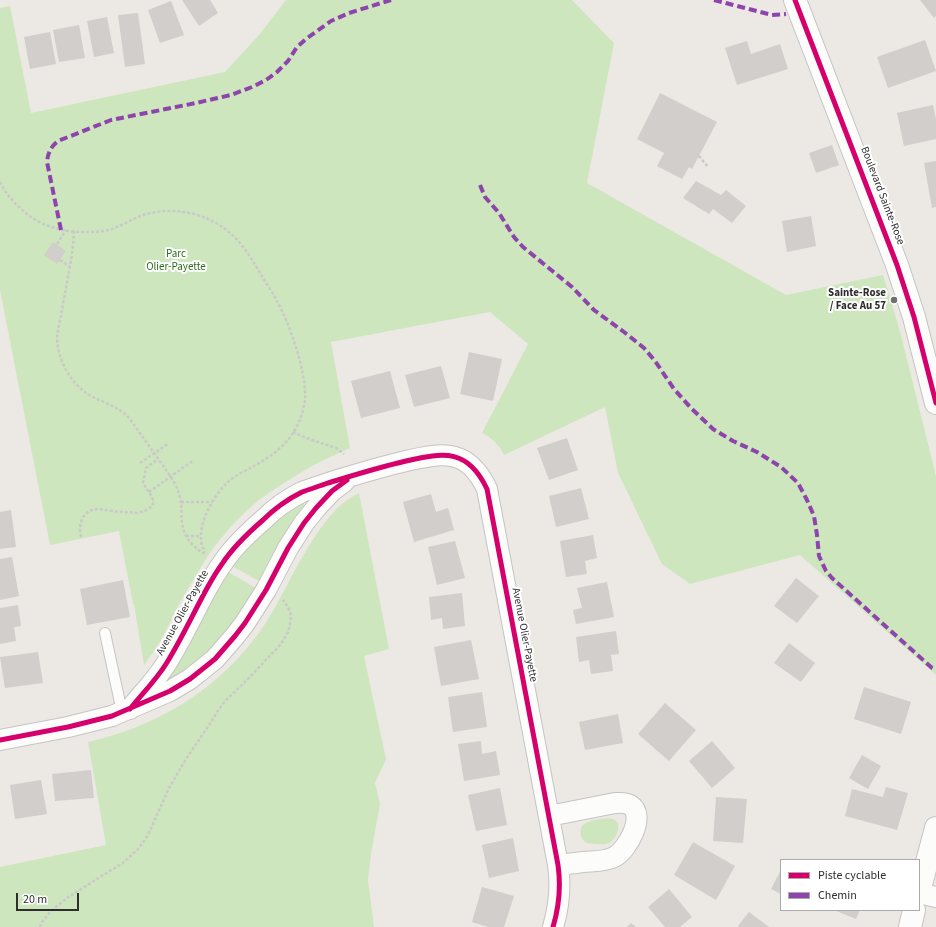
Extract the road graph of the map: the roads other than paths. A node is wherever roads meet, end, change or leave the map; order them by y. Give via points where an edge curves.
1 (795, 0) edge
2 (936, 403) edge
3 (359, 473) junction
4 (105, 632) dead end
5 (126, 710) junction
6 (0, 740) edge
7 (549, 816) junction
8 (934, 840) edge
9 (558, 865) junction
10 (920, 889) edge
11 (920, 893) edge
12 (936, 897) edge
13 (553, 927) edge

1 - 2 street, Boulevard Sainte-Rose via 897,265 914,317
3 - 5 street, Avenue Olier-Payette via 332,491 316,508 288,548 252,613 218,655 170,692
3 - 5 street, Avenue Olier-Payette via 302,492 277,507 243,538 212,578 165,665
3 - 7 street, Avenue Olier-Payette via 409,460 443,455 463,460 480,476 487,489
4 - 5 lane
5 - 6 street, Avenue Olier-Payette via 101,720
7 - 9 street, Avenue Olier-Payette
7 - 9 street via 614,803 629,804 636,812 633,834 615,857
8 - 10 street
9 - 13 street, Avenue Olier-Payette via 559,900
11 - 12 street

